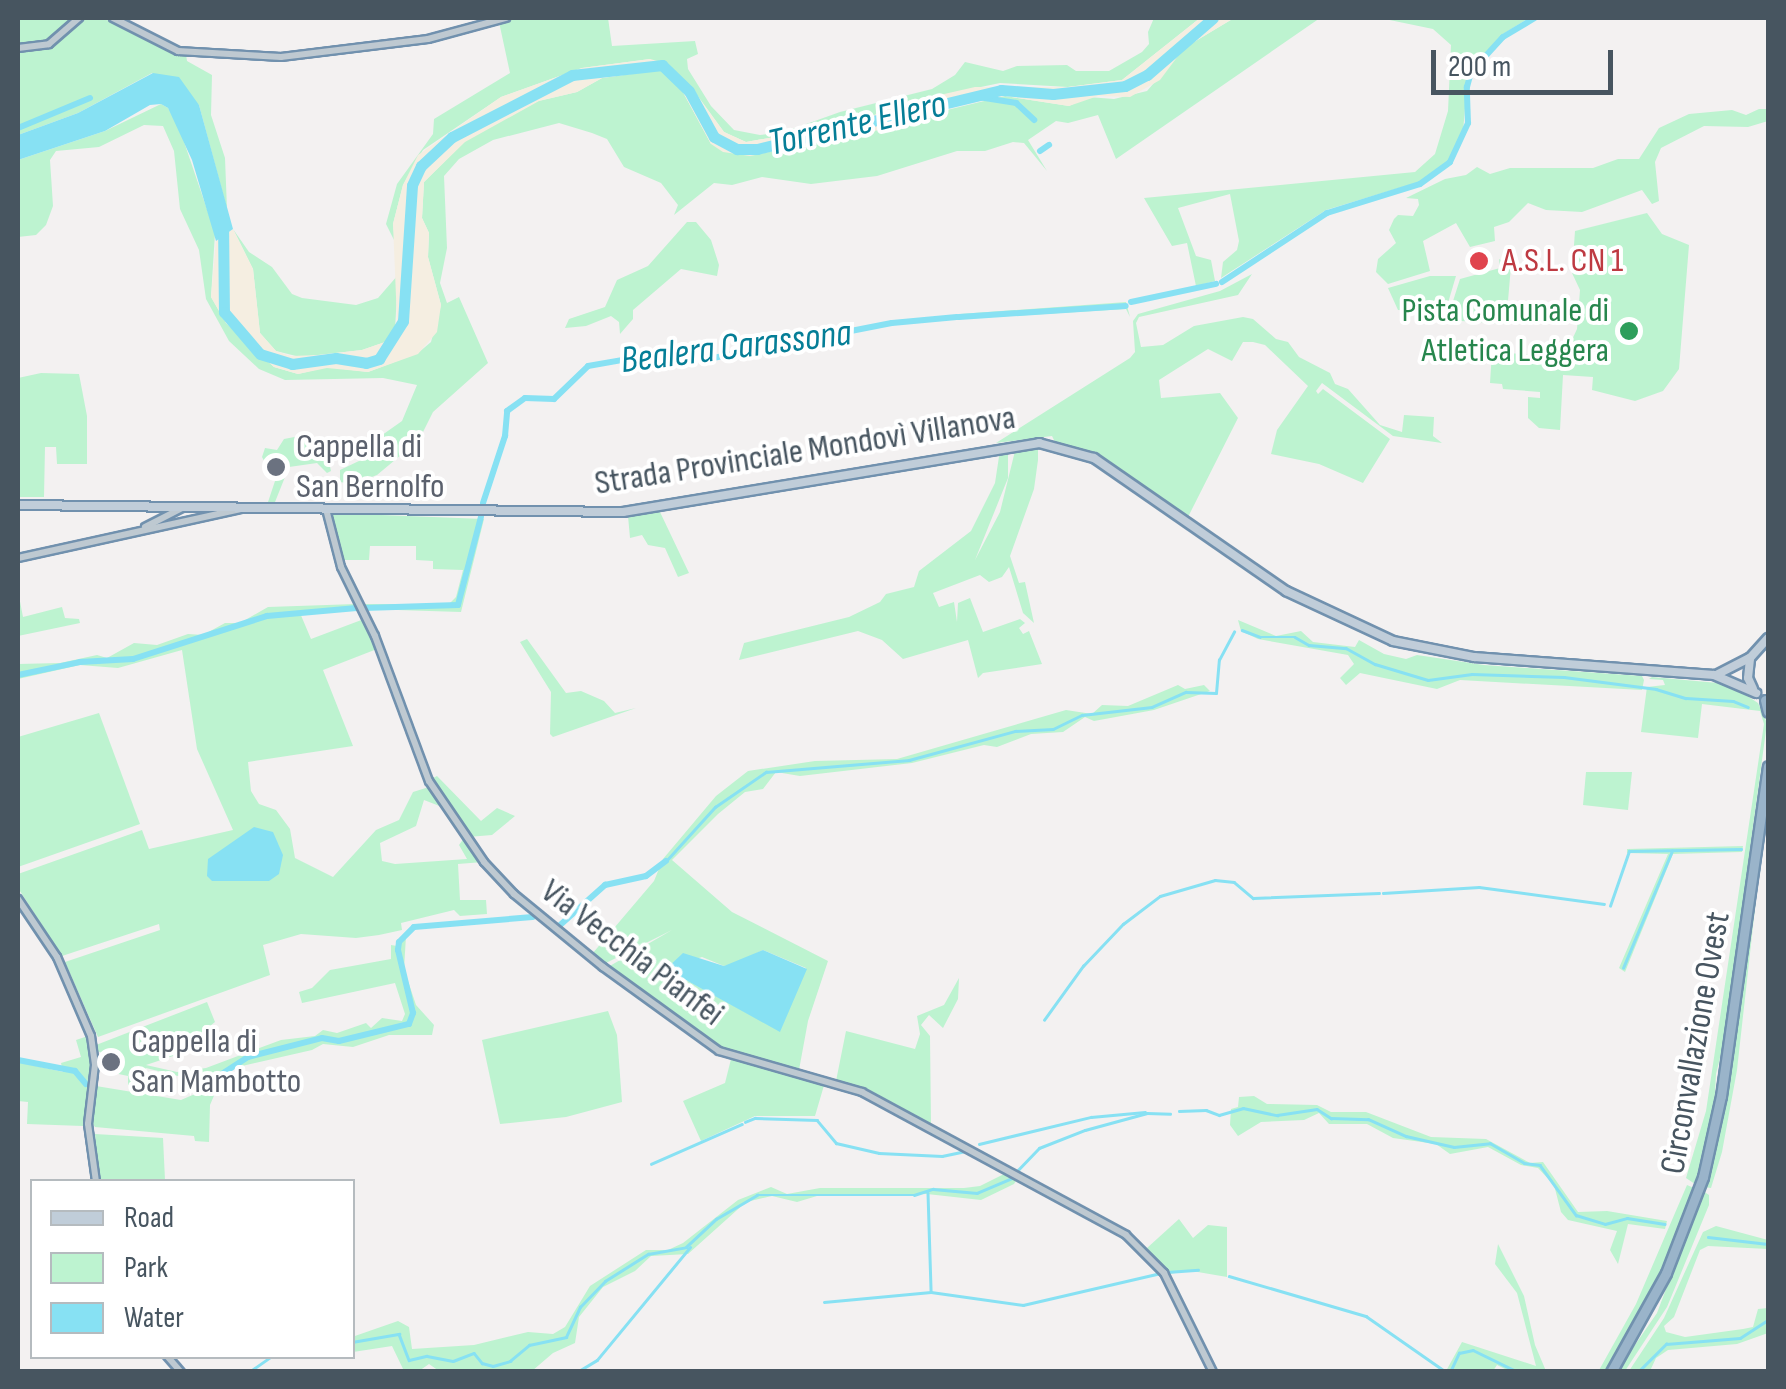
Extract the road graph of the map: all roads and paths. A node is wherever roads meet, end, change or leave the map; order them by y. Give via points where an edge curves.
1 (79, 18) edge
2 (113, 18) edge
3 (506, 18) edge
4 (18, 48) edge
5 (18, 506) edge
6 (140, 508) junction
7 (182, 508) junction
8 (241, 508) junction
9 (326, 510) junction
10 (178, 523) junction
11 (144, 528) junction
12 (135, 532) junction
13 (18, 558) edge
14 (1768, 638) edge
15 (1750, 658) junction
16 (1714, 674) junction
17 (1763, 698) edge
18 (1768, 712) edge
19 (1768, 766) edge
20 (18, 898) edge
21 (96, 1179) edge
22 (1214, 1372) edge
23 (1612, 1372) edge

1 - 4 street via 49,44
2 - 3 street via 174,50 281,58 428,39
5 - 6 main road, Strada Provinciale Mondovì Villanova
6 - 7 main road, Strada Provinciale Mondovì Villanova
6 - 11 street via 149,516
7 - 8 main road, Strada Provinciale Mondovì Villanova
7 - 10 street
7 - 11 street
8 - 9 main road, Strada Provinciale Mondovì Villanova
8 - 10 street
9 - 16 main road, Strada Provinciale Mondovì Villanova via 634,511 1039,443 1094,458 1286,591 1393,641 1474,657
9 - 22 street, Via Vecchia Pianfei via 337,557 375,636 426,776 506,886 723,1053 853,1088 1012,1169 1144,1248 1166,1276
10 - 12 street
11 - 12 street
12 - 13 street
14 - 15 main road
15 - 16 main road, Strada Provinciale Mondovì Villanova
15 - 17 main road via 1748,678
16 - 17 main road, Strada Provinciale Mondovì Villanova
17 - 18 highway
19 - 23 highway, Circonvallazione Ovest via 1721,1096 1702,1177 1666,1273
20 - 21 street via 56,957 92,1036 88,1130

